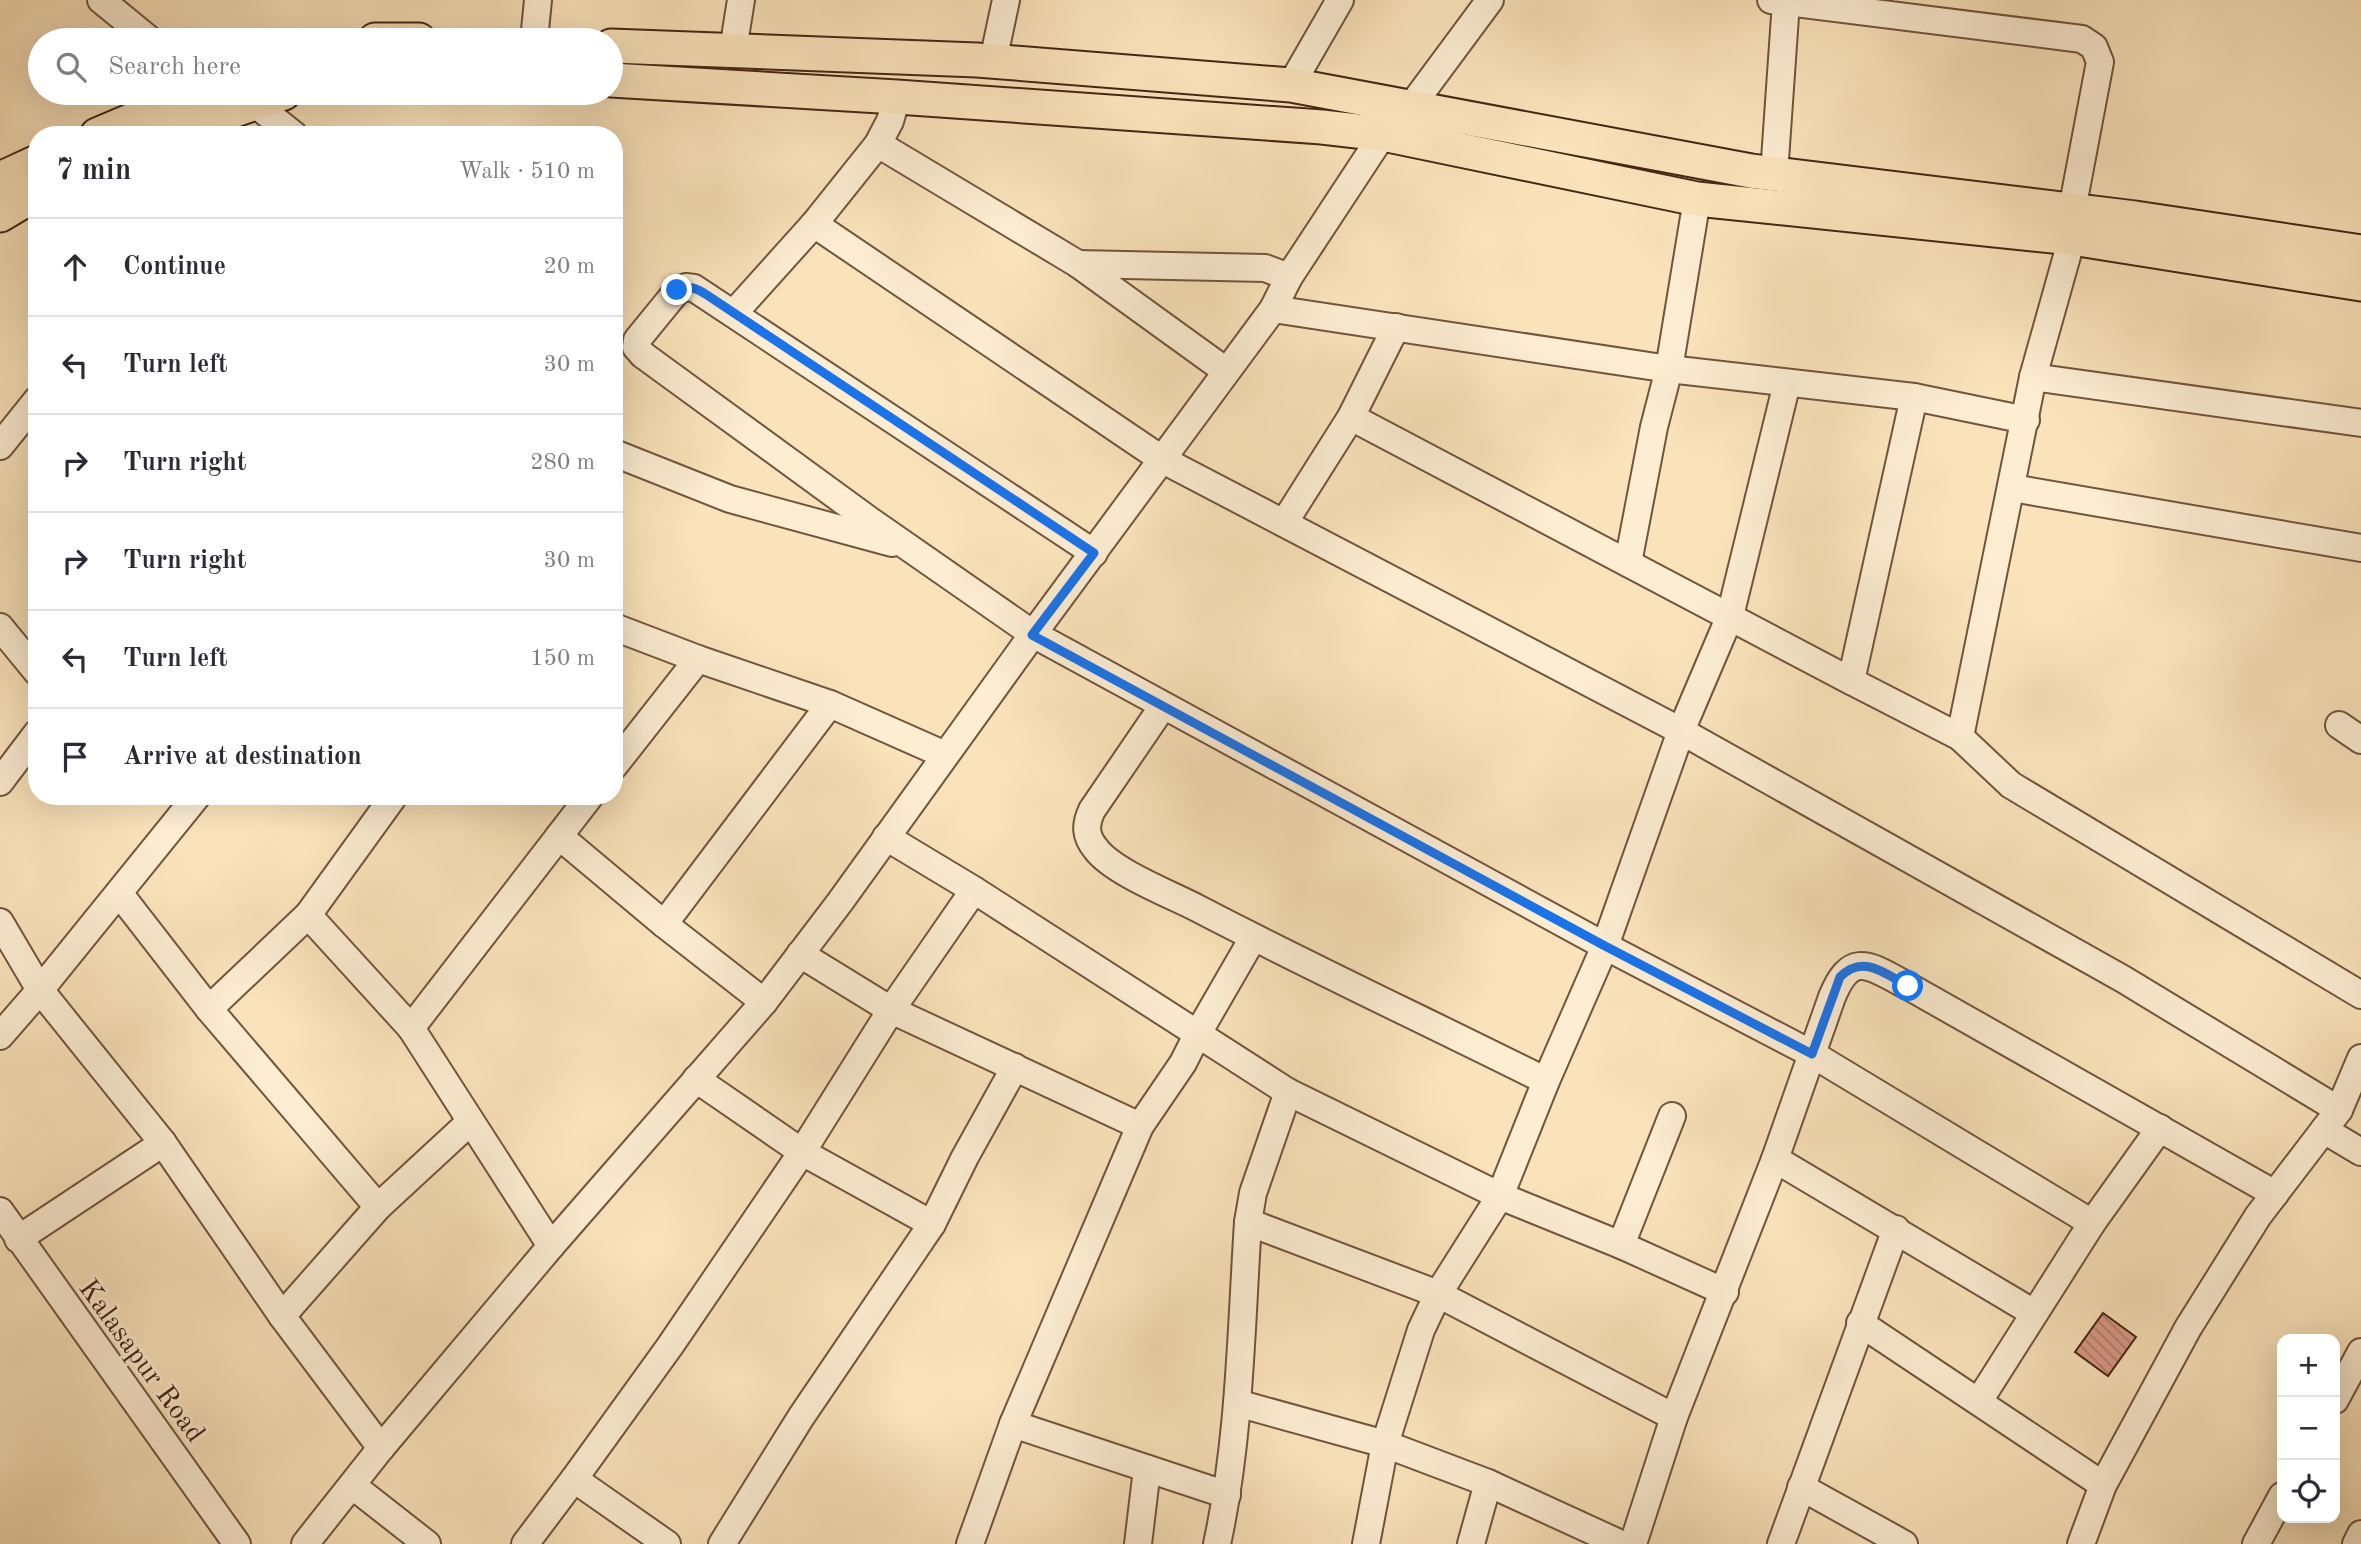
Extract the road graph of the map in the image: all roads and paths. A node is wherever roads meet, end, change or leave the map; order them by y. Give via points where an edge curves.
1 (101, 0) edge
2 (538, 0) edge
3 (741, 0) edge
4 (1006, 0) edge
5 (1340, 0) edge
6 (1490, 0) edge
7 (1779, 1) edge
8 (135, 28) edge
9 (535, 28) edge
10 (623, 46) edge
11 (733, 50) junction
12 (993, 61) junction
13 (623, 81) edge
14 (1291, 85) junction
15 (897, 97) junction
16 (167, 105) edge
17 (249, 105) edge
18 (274, 105) edge
19 (1410, 108) junction
20 (118, 126) edge
21 (189, 126) edge
22 (288, 126) edge
23 (1383, 134) junction
24 (878, 144) junction
25 (28, 166) edge
26 (1774, 174) junction
27 (0, 179) edge
28 (28, 198) edge
29 (1696, 199) junction
30 (0, 215) edge
31 (814, 224) junction
32 (2072, 224) junction
33 (2361, 252) edge
34 (1078, 264) junction
35 (1289, 277) junction
36 (2361, 284) edge
37 (1273, 309) junction
38 (734, 313) junction
39 (1396, 327) junction
40 (1669, 369) junction
41 (1226, 371) junction
42 (2033, 377) junction
43 (1787, 383) junction
44 (1914, 397) junction
45 (28, 411) edge
46 (1350, 417) junction
47 (2026, 420) junction
48 (2361, 423) edge
49 (0, 446) edge
50 (623, 457) edge
51 (1163, 460) junction
52 (2012, 488) junction
53 (1284, 523) junction
54 (2361, 548) edge
55 (910, 549) junction
56 (1094, 553) junction
57 (1628, 563) junction
58 (1730, 616) junction
59 (0, 627) edge
60 (623, 630) edge
61 (1032, 635) junction
62 (698, 659) junction
63 (28, 661) edge
64 (1851, 681) junction
65 (830, 704) junction
66 (1163, 706) junction
67 (2339, 725) dead end
68 (1681, 731) junction
69 (1960, 737) junction
70 (2361, 740) edge
71 (28, 745) edge
72 (623, 754) edge
73 (945, 755) junction
74 (0, 782) edge
75 (190, 805) edge
76 (387, 805) edge
77 (583, 805) edge
78 (559, 836) junction
79 (886, 837) junction
80 (974, 890) junction
81 (119, 893) junction
82 (308, 915) junction
83 (0, 922) edge
84 (664, 924) junction
85 (1253, 938) junction
86 (1605, 946) junction
87 (800, 954) junction
88 (40, 990) junction
89 (2361, 995) edge
90 (764, 1002) junction
91 (209, 1009) junction
92 (891, 1010) junction
93 (411, 1028) junction
94 (1197, 1035) junction
95 (0, 1036) edge
96 (1812, 1054) junction
97 (2361, 1058) edge
98 (1015, 1067) junction
99 (696, 1080) junction
100 (1546, 1081) junction
101 (1288, 1091) junction
102 (1672, 1116) dead end
103 (2331, 1120) junction
104 (471, 1122) junction
105 (1140, 1126) junction
106 (2160, 1128) junction
107 (163, 1143) junction
108 (802, 1152) junction
109 (2361, 1152) edge
110 (1775, 1159) junction
111 (2275, 1194) junction
112 (1500, 1196) junction
113 (378, 1207) junction
114 (0, 1211) edge
115 (1248, 1222) junction
116 (2092, 1223) junction
117 (932, 1224) junction
118 (1896, 1229) junction
119 (18, 1239) junction
120 (1621, 1245) junction
121 (551, 1246) junction
122 (1725, 1292) junction
123 (1438, 1294) junction
124 (2034, 1313) junction
125 (282, 1316) junction
126 (1860, 1323) junction
127 (2361, 1352) edge
128 (2337, 1397) edge
129 (1979, 1401) junction
130 (1237, 1403) junction
131 (1674, 1417) junction
132 (1013, 1424) junction
133 (1385, 1444) junction
134 (381, 1448) junction
135 (1147, 1469) junction
136 (574, 1479) junction
137 (1488, 1483) junction
138 (2102, 1485) junction
139 (353, 1486) junction
140 (1801, 1487) junction
141 (1227, 1495) junction
142 (2277, 1505) edge
143 (2361, 1534) edge
144 (237, 1544) edge
145 (305, 1544) edge
146 (427, 1544) edge
147 (524, 1544) edge
148 (667, 1544) edge
149 (722, 1544) edge
150 (970, 1544) edge
151 (1138, 1544) edge
152 (1217, 1544) edge
153 (1366, 1544) edge
154 (1471, 1544) edge
155 (1620, 1544) edge
156 (1633, 1544) edge
157 (1780, 1544) edge
158 (1904, 1544) edge
159 (2081, 1544) edge
160 (2256, 1544) edge
161 (2356, 1544) edge

1 - 8 street
2 - 9 street
3 - 11 street
4 - 12 street
5 - 14 street
6 - 19 street
7 - 26 street
7 - 32 street via 2082,39 2094,47 2100,62
10 - 11 main road
11 - 12 main road
12 - 14 main road
13 - 15 main road
14 - 19 main road
15 - 23 main road
15 - 24 street
16 - 20 main road
17 - 21 main road
18 - 22 street
19 - 26 main road
23 - 29 main road
23 - 35 street
24 - 31 street
24 - 34 street
25 - 27 main road
26 - 32 main road
28 - 30 main road
29 - 32 main road
29 - 40 street
31 - 38 street
31 - 51 street
32 - 33 main road
32 - 36 main road
32 - 42 street
34 - 35 street via 1265,268
34 - 41 street
35 - 37 street
37 - 39 street
37 - 41 street
38 - 55 street via 694,288 677,290 643,330 636,347
38 - 56 street
39 - 40 street
39 - 46 street
40 - 43 street
40 - 57 street
41 - 51 street
42 - 47 street
42 - 48 street
43 - 44 street
43 - 58 street
44 - 47 street
44 - 64 street
45 - 49 street
46 - 53 street
46 - 57 street
47 - 52 street
50 - 55 street via 730,499
51 - 53 street
51 - 56 street
52 - 54 street
52 - 69 street
53 - 68 street
55 - 61 street
56 - 61 street
57 - 58 street
58 - 64 street
58 - 68 street
59 - 63 street
60 - 62 street
61 - 66 street
61 - 73 street
62 - 65 street
62 - 72 street
64 - 69 street
65 - 73 street
65 - 84 street
66 - 85 street via 1092,810 1087,835 1096,850 1126,872
66 - 86 street
67 - 70 street
68 - 86 street
68 - 103 street via 2123,979
69 - 89 street via 2011,785
71 - 74 street
73 - 79 street
75 - 81 street
76 - 82 street
77 - 78 street
78 - 84 street
78 - 93 street
79 - 80 street
79 - 87 street
80 - 92 street
80 - 94 street
81 - 88 street
81 - 91 street
82 - 91 street
82 - 93 street
83 - 88 street
84 - 90 street
85 - 94 street
85 - 100 street
86 - 96 street
86 - 100 street
87 - 90 street
87 - 92 street
88 - 95 street
88 - 107 street
90 - 99 street
91 - 113 street
92 - 98 street
92 - 108 street
93 - 104 street
94 - 101 street
94 - 105 street
96 - 106 street via 1840,977 1850,968 1865,965
96 - 110 street
96 - 116 street
97 - 103 street
98 - 105 street
98 - 117 street
99 - 108 street
99 - 121 street
100 - 112 street
101 - 112 street
101 - 115 street via 1253,1193
102 - 120 street
103 - 109 street
103 - 111 street
104 - 113 street
104 - 121 street
105 - 132 street
106 - 111 street
106 - 116 street
107 - 119 street
107 - 125 street
108 - 117 street
108 - 136 street
110 - 118 street
110 - 122 street
111 - 138 street via 2188,1328
112 - 120 street
112 - 123 street
113 - 125 street
114 - 119 street, Kalasapur Road
115 - 123 street
115 - 130 street
116 - 124 street
117 - 149 street via 801,1417
118 - 124 street
118 - 126 street
119 - 144 street, Kalasapur Road
120 - 122 street
121 - 134 street
122 - 131 street
123 - 131 street
123 - 133 street via 1421,1330
124 - 129 street
125 - 134 street
126 - 129 street
126 - 140 street
127 - 128 street
129 - 138 street
130 - 133 street
130 - 141 street
131 - 156 street
132 - 135 street
132 - 150 street
133 - 137 street
133 - 153 street
134 - 139 street
135 - 141 street
135 - 151 street
136 - 147 street
136 - 148 street
137 - 154 street
137 - 155 street
138 - 159 street
139 - 145 street
139 - 146 street
140 - 157 street
140 - 158 street
141 - 152 street
142 - 160 street
143 - 161 street

